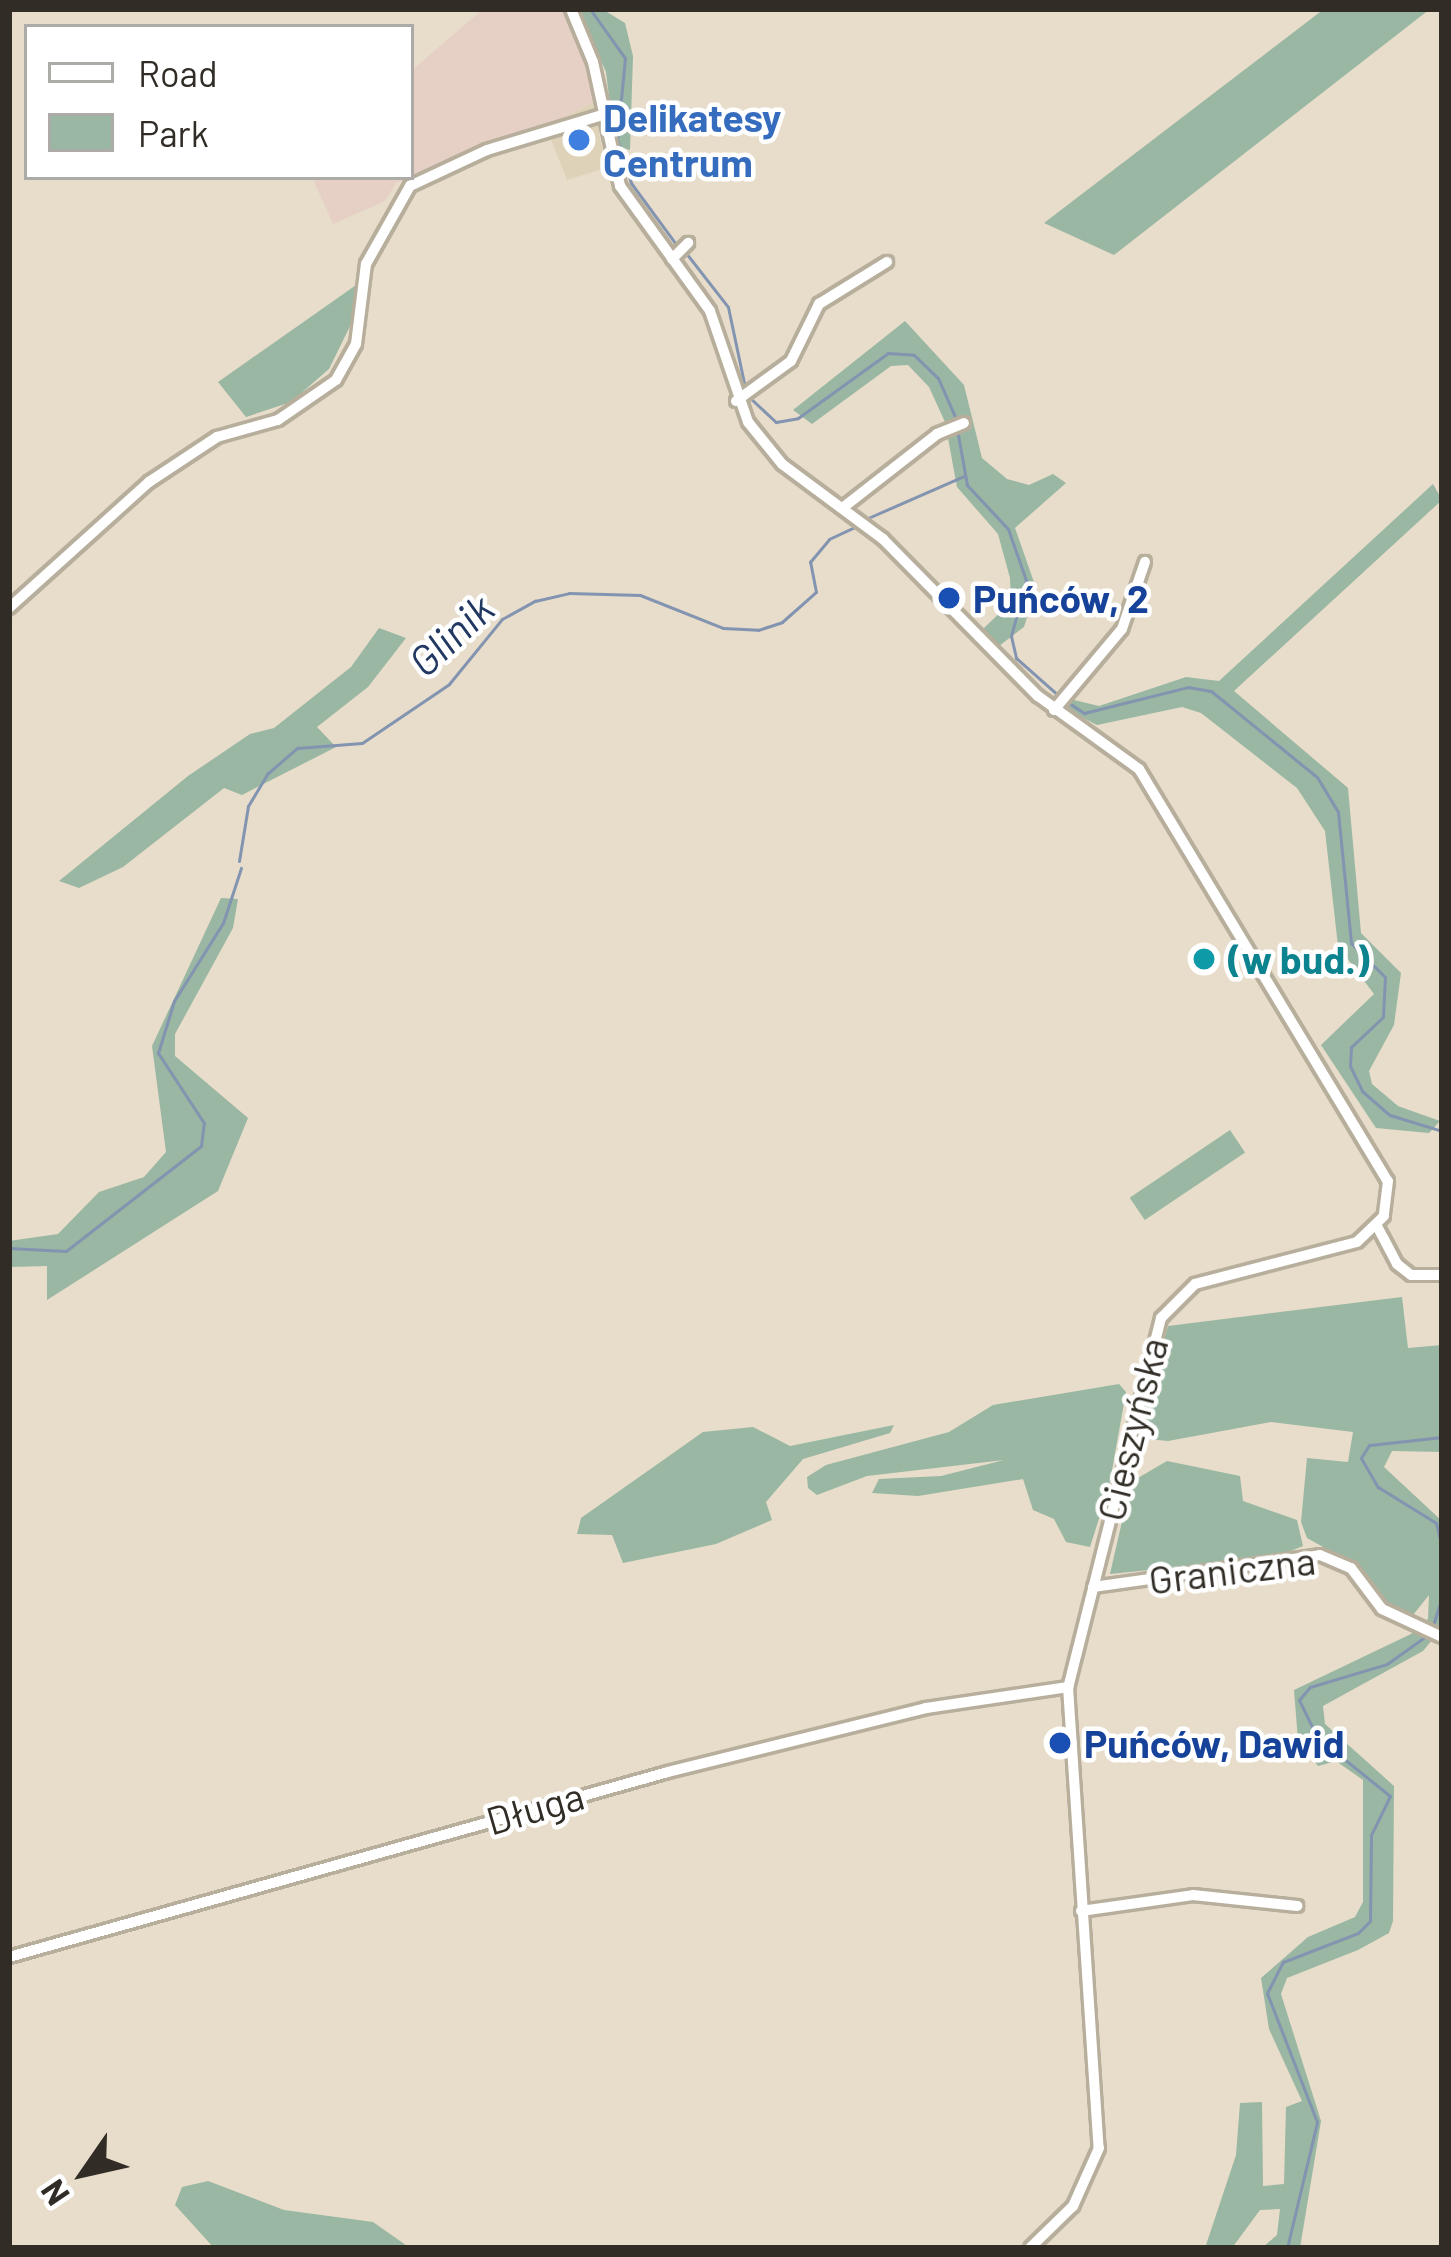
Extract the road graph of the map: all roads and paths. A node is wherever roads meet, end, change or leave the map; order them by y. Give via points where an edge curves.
1 (572, 9) edge
2 (602, 115) junction
3 (887, 262) dead end
4 (743, 397) junction
5 (958, 424) dead end
6 (845, 506) junction
7 (1145, 562) dead end
8 (9, 608) edge
9 (1056, 707) junction
10 (1377, 1226) junction
11 (1442, 1275) edge
12 (1093, 1587) junction
13 (1441, 1636) edge
14 (1067, 1687) junction
15 (1297, 1906) dead end
16 (1081, 1911) junction
17 (9, 1958) edge
18 (1030, 2248) edge

1 - 2 street
2 - 4 street via 620,186 679,252
2 - 8 street via 488,150 410,186 366,264 356,344 336,380 278,420 217,437 149,482
3 - 4 street via 819,304 791,361
4 - 6 street via 782,464
5 - 6 street
6 - 9 street
7 - 9 street via 1122,629
9 - 10 street via 1123,753 1158,796 1382,1163 1390,1197
10 - 11 street via 1411,1275
10 - 12 street, Cieszyńska via 1336,1251 1204,1281 1170,1300
12 - 13 street, Graniczna via 1320,1555 1346,1564 1377,1606
12 - 14 street, Cieszyńska
14 - 16 street, Cieszyńska
14 - 17 street, Długa via 926,1708 668,1772
15 - 16 street via 1193,1895
16 - 18 street, Cieszyńska via 1099,2148 1073,2206

